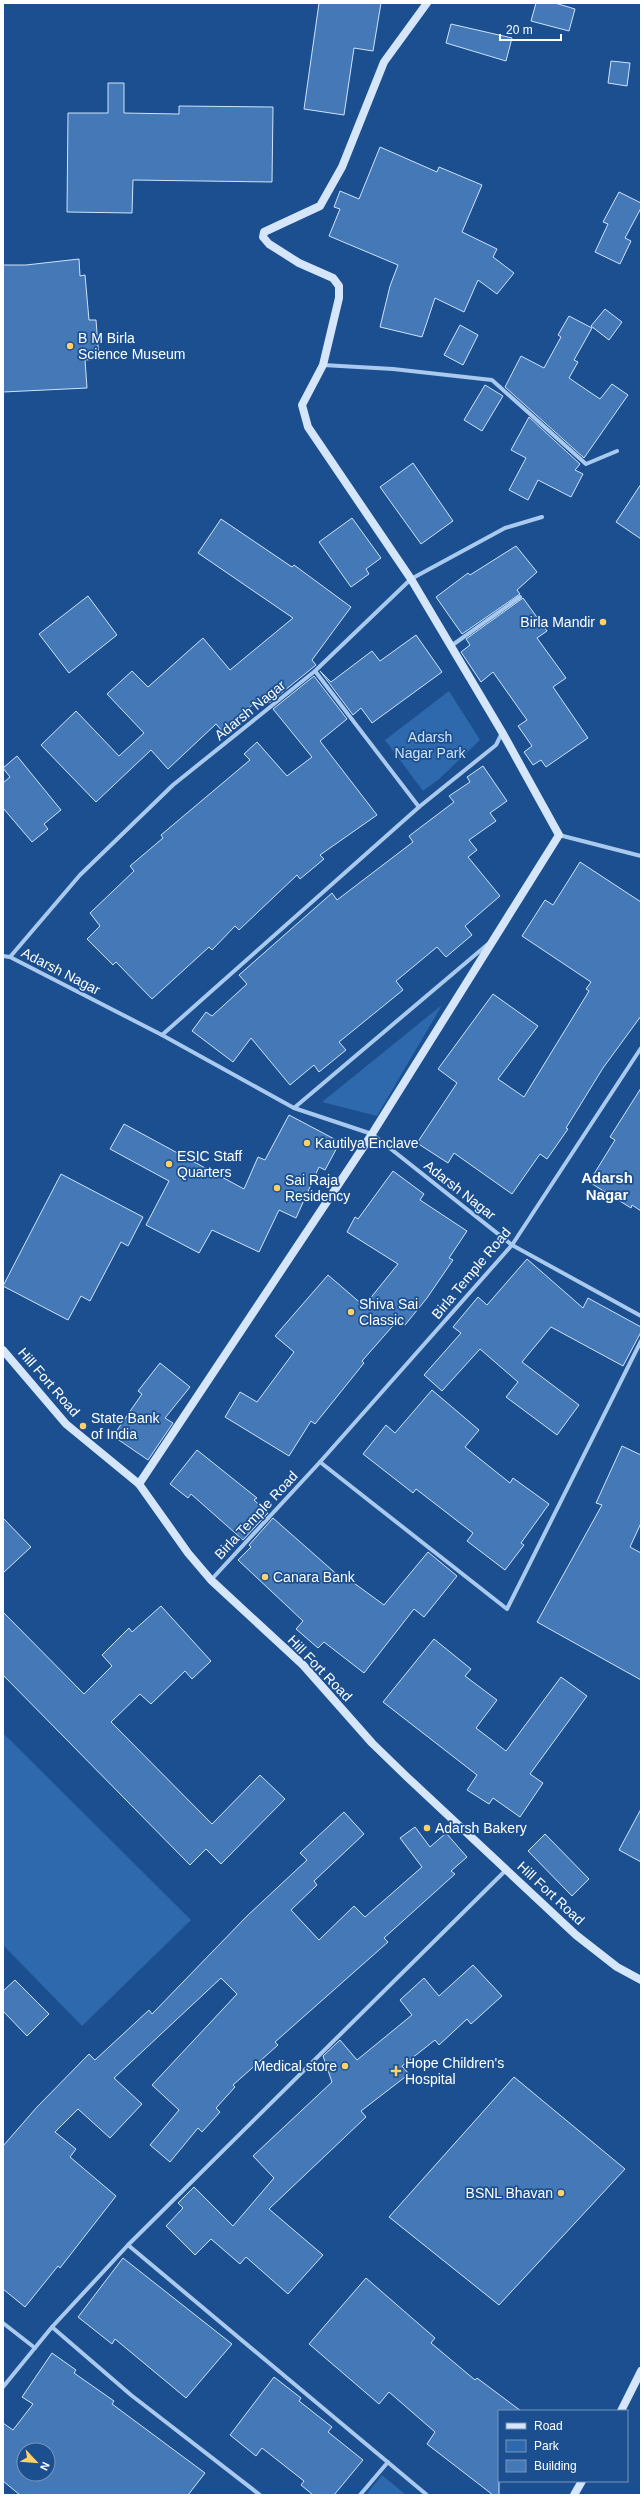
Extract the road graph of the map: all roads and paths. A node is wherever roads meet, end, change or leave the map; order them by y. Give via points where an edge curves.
1 (427, 3) edge
2 (323, 365) junction
3 (617, 451) dead end
4 (542, 517) dead end
5 (411, 578) junction
6 (520, 597) dead end
7 (451, 646) junction
8 (315, 671) junction
9 (502, 732) junction
10 (419, 806) junction
11 (559, 834) junction
12 (641, 856) edge
13 (493, 940) junction
14 (3, 956) edge
15 (10, 958) junction
16 (162, 1035) junction
17 (641, 1048) edge
18 (294, 1108) junction
19 (372, 1134) junction
20 (512, 1245) junction
21 (641, 1316) edge
22 (641, 1342) edge
23 (3, 1350) edge
24 (320, 1462) junction
25 (139, 1484) junction
26 (211, 1580) junction
27 (506, 1870) junction
28 (641, 1980) edge
29 (128, 2245) junction
30 (3, 2323) edge
31 (52, 2327) junction
32 (35, 2348) junction
33 (641, 2371) edge
34 (3, 2387) edge
35 (622, 2410) edge
36 (388, 2462) junction
37 (581, 2482) edge
38 (260, 2495) edge
39 (360, 2495) edge
40 (427, 2495) edge
41 (574, 2495) edge

1 - 2 street via 384,62 342,167 320,206 264,232 263,237 269,244 299,263 333,278 339,286 339,298
2 - 3 street via 393,369 492,380 586,464
2 - 5 street via 302,405 308,427
4 - 5 street, Adarsh Nagar via 505,528
5 - 7 street
5 - 8 street, Adarsh Nagar
6 - 7 street
7 - 9 street
8 - 10 street
8 - 15 street, Adarsh Nagar via 173,785 80,874
9 - 10 street via 496,745
9 - 11 street
10 - 16 street
11 - 12 street
11 - 13 street
13 - 18 street
13 - 19 street
14 - 15 street
15 - 16 street, Adarsh Nagar
16 - 18 street, Adarsh Nagar
17 - 20 street, Birla Temple Road
18 - 19 street, Adarsh Nagar
19 - 20 street, Adarsh Nagar
19 - 25 street
20 - 21 street, Adarsh Nagar
20 - 24 street, Birla Temple Road
22 - 24 street via 506,1609
23 - 25 street, Hill Fort Road via 66,1424
24 - 26 street, Birla Temple Road
25 - 26 street, Hill Fort Road via 188,1553
26 - 27 street, Hill Fort Road via 303,1665 372,1742
27 - 28 street, Hill Fort Road via 576,1935 616,1967
27 - 29 street
29 - 31 street
29 - 36 street
30 - 32 street
31 - 32 street
31 - 38 street via 131,2395
32 - 34 street
33 - 35 street
36 - 39 street
36 - 40 street
37 - 41 street

